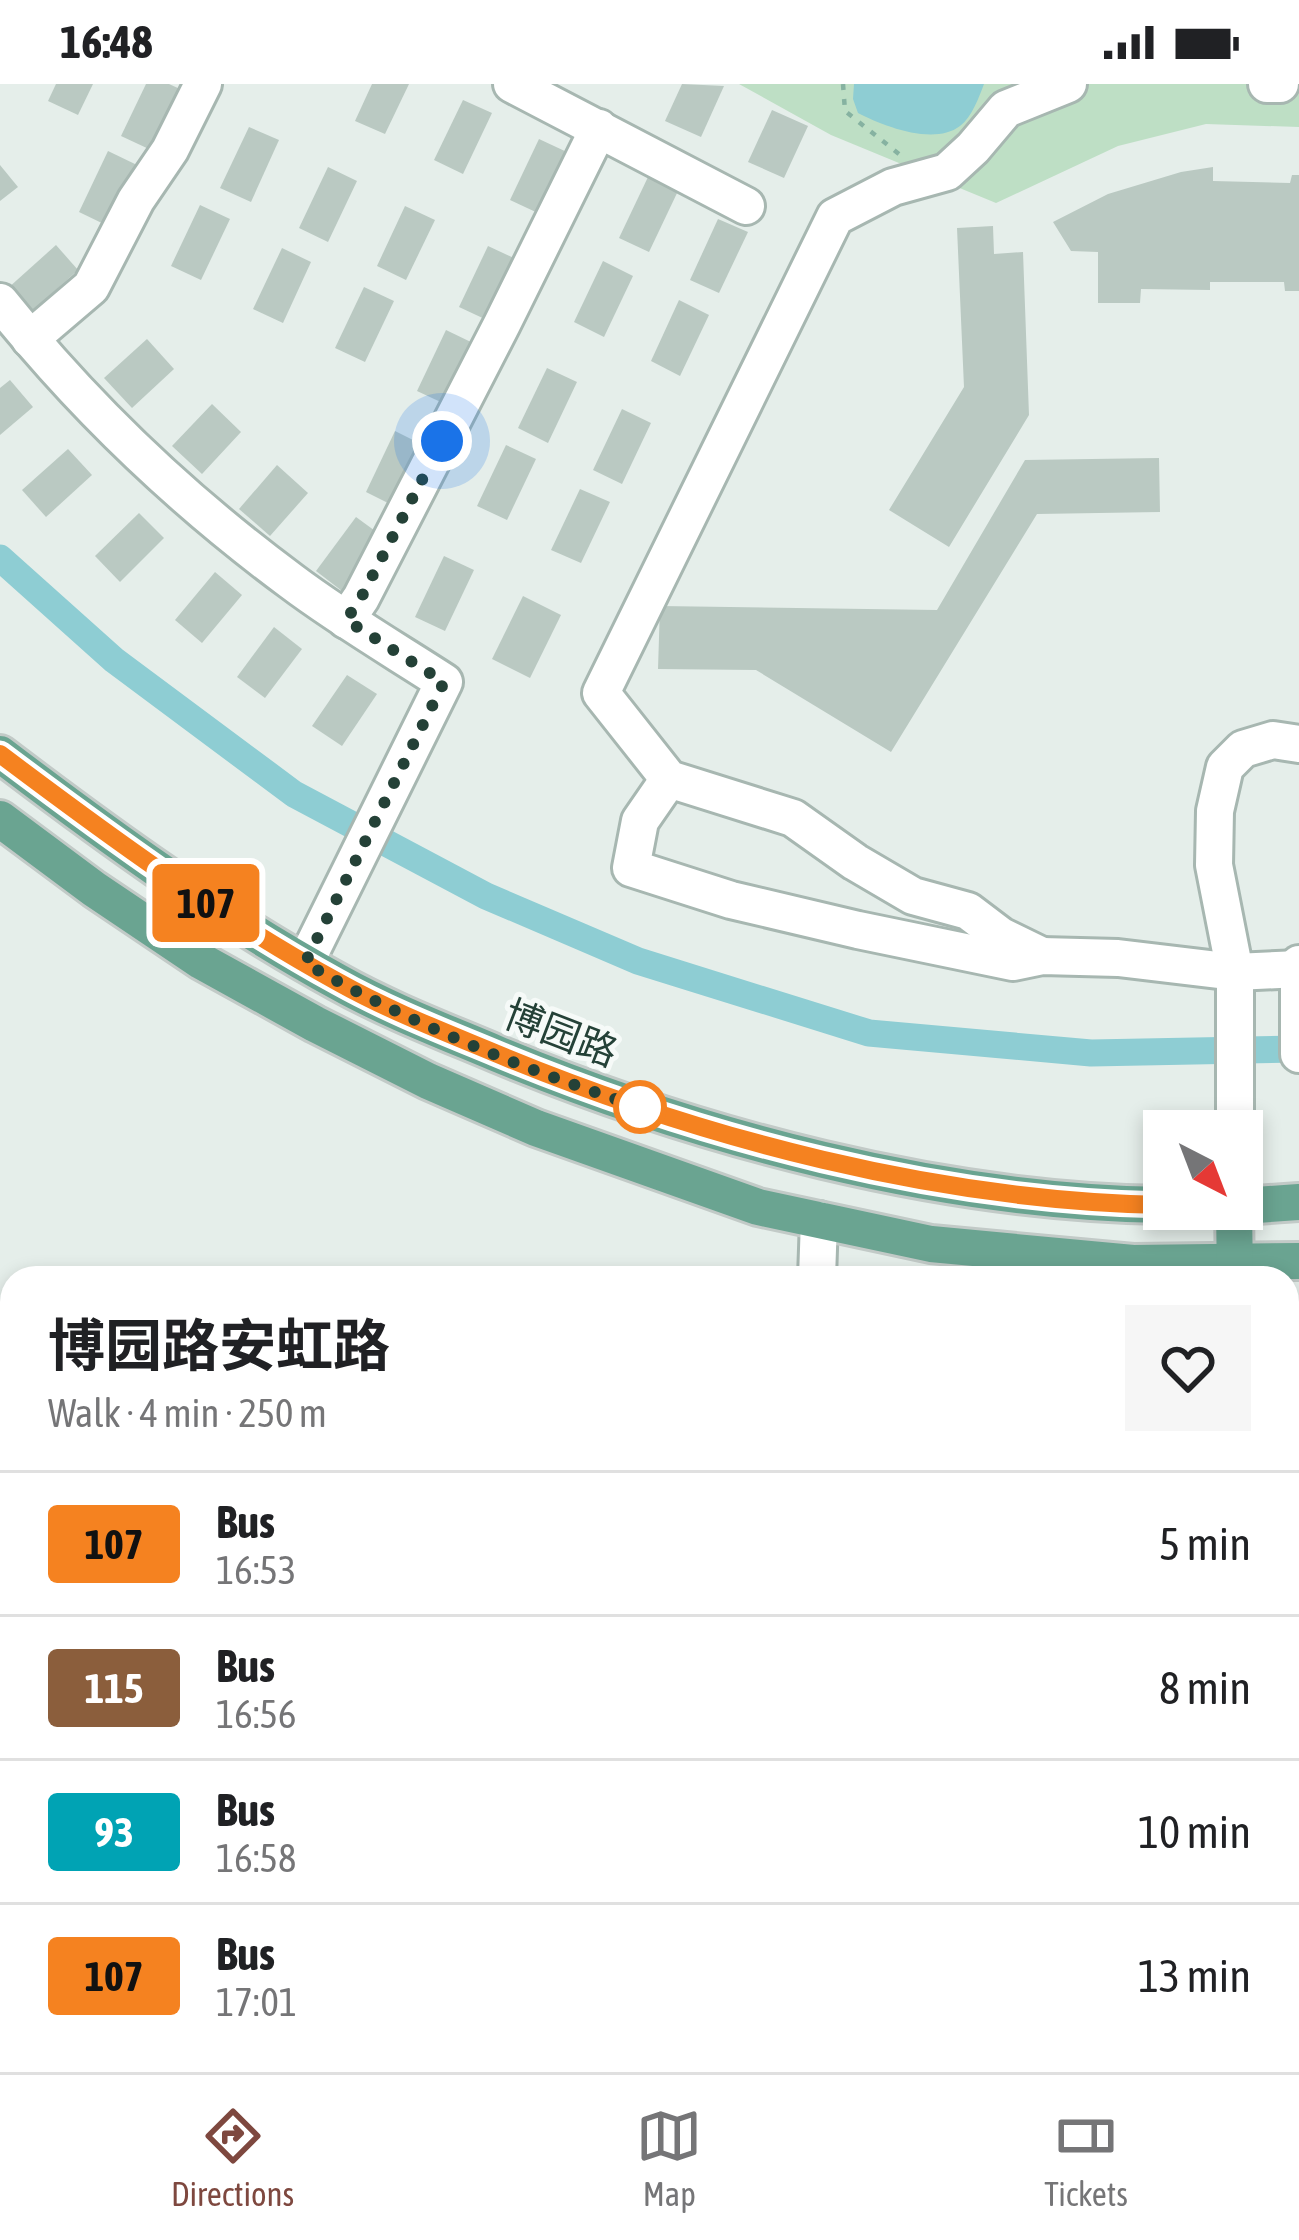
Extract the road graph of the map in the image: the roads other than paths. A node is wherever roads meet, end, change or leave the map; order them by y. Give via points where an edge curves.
1 (202, 84) edge
2 (512, 84) edge
3 (1068, 84) edge
4 (1267, 84) edge
5 (1280, 84) edge
6 (1002, 97) edge
7 (599, 128) junction
8 (746, 206) dead end
9 (0, 302) edge
10 (30, 339) junction
11 (346, 620) junction
12 (1299, 744) edge
13 (0, 754) edge
14 (669, 779) junction
15 (0, 819) edge
16 (1042, 956) junction
17 (305, 963) junction
18 (1299, 968) edge
19 (1235, 988) junction
20 (1298, 1008) edge
21 (1299, 1054) edge
22 (1235, 1110) edge
23 (1299, 1202) edge
24 (1143, 1204) edge
25 (1263, 1205) edge
26 (819, 1220) junction
27 (1237, 1230) edge
28 (1299, 1261) edge
29 (817, 1266) edge
30 (1177, 1266) edge
31 (1235, 1266) edge
32 (1263, 1266) edge

1 - 10 street via 92,287
2 - 7 street
3 - 6 street
4 - 5 street
6 - 14 street via 973,148 947,172 893,187 835,217 601,693
7 - 8 street
7 - 11 street
9 - 10 street
10 - 11 street via 132,448
11 - 17 street via 444,682
12 - 19 street via 1273,740 1243,749 1225,767 1214,866
13 - 17 main road, 博园路 via 221,914
14 - 16 street via 794,818 914,896 968,911
14 - 16 street via 640,821 632,868 858,930 1013,962
15 - 26 main road via 201,961 428,1081 758,1208
16 - 19 street via 1118,958
17 - 24 main road, 博园路 via 563,1082 727,1135 1019,1195
18 - 19 street
18 - 20 street
19 - 22 street
20 - 21 street
23 - 25 main road
26 - 29 street
26 - 30 main road via 931,1244
27 - 31 main road
28 - 32 main road

